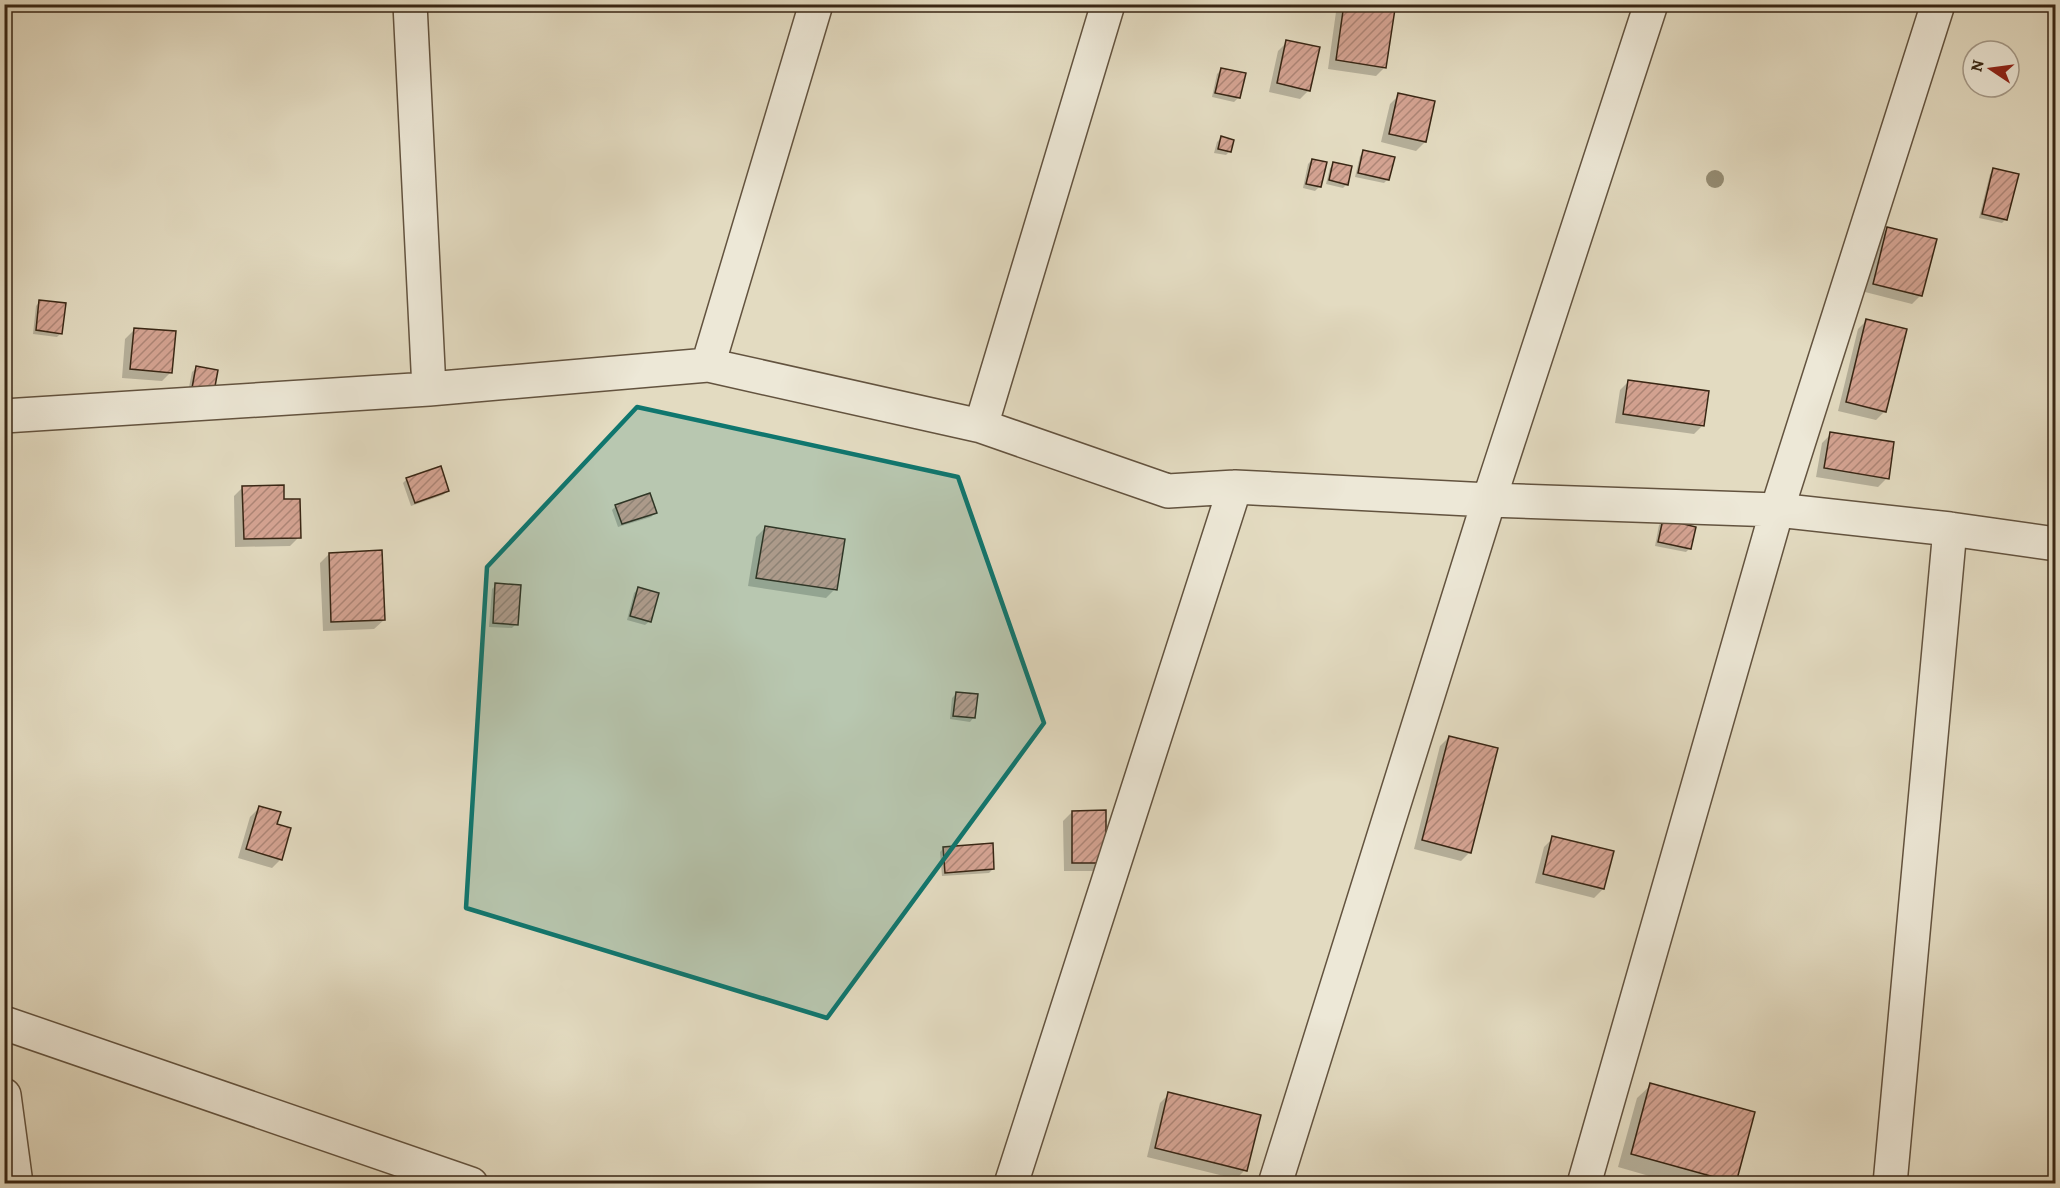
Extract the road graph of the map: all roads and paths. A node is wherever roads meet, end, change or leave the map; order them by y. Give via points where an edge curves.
1 (411, 4) edge
2 (816, 4) edge
3 (1108, 4) edge
4 (1652, 4) edge
5 (1938, 4) edge
6 (708, 365) junction
7 (429, 388) junction
8 (4, 416) edge
9 (981, 426) junction
10 (1235, 487) junction
11 (1489, 500) junction
12 (1777, 510) junction
13 (1950, 529) junction
14 (2055, 544) edge
15 (4, 1023) edge
16 (4, 1095) edge
17 (16, 1184) edge
18 (471, 1184) edge
19 (1011, 1184) edge
20 (1275, 1184) edge
21 (1584, 1184) edge
22 (1890, 1184) edge

1 - 7 street
2 - 6 street
3 - 9 street
4 - 11 street
5 - 12 street
6 - 7 street
6 - 9 street
7 - 8 street
9 - 10 street via 1168,491
10 - 11 street
10 - 19 street
11 - 12 street
11 - 20 street
12 - 13 street
12 - 21 street
13 - 14 street
13 - 22 street
15 - 18 street
16 - 17 street

